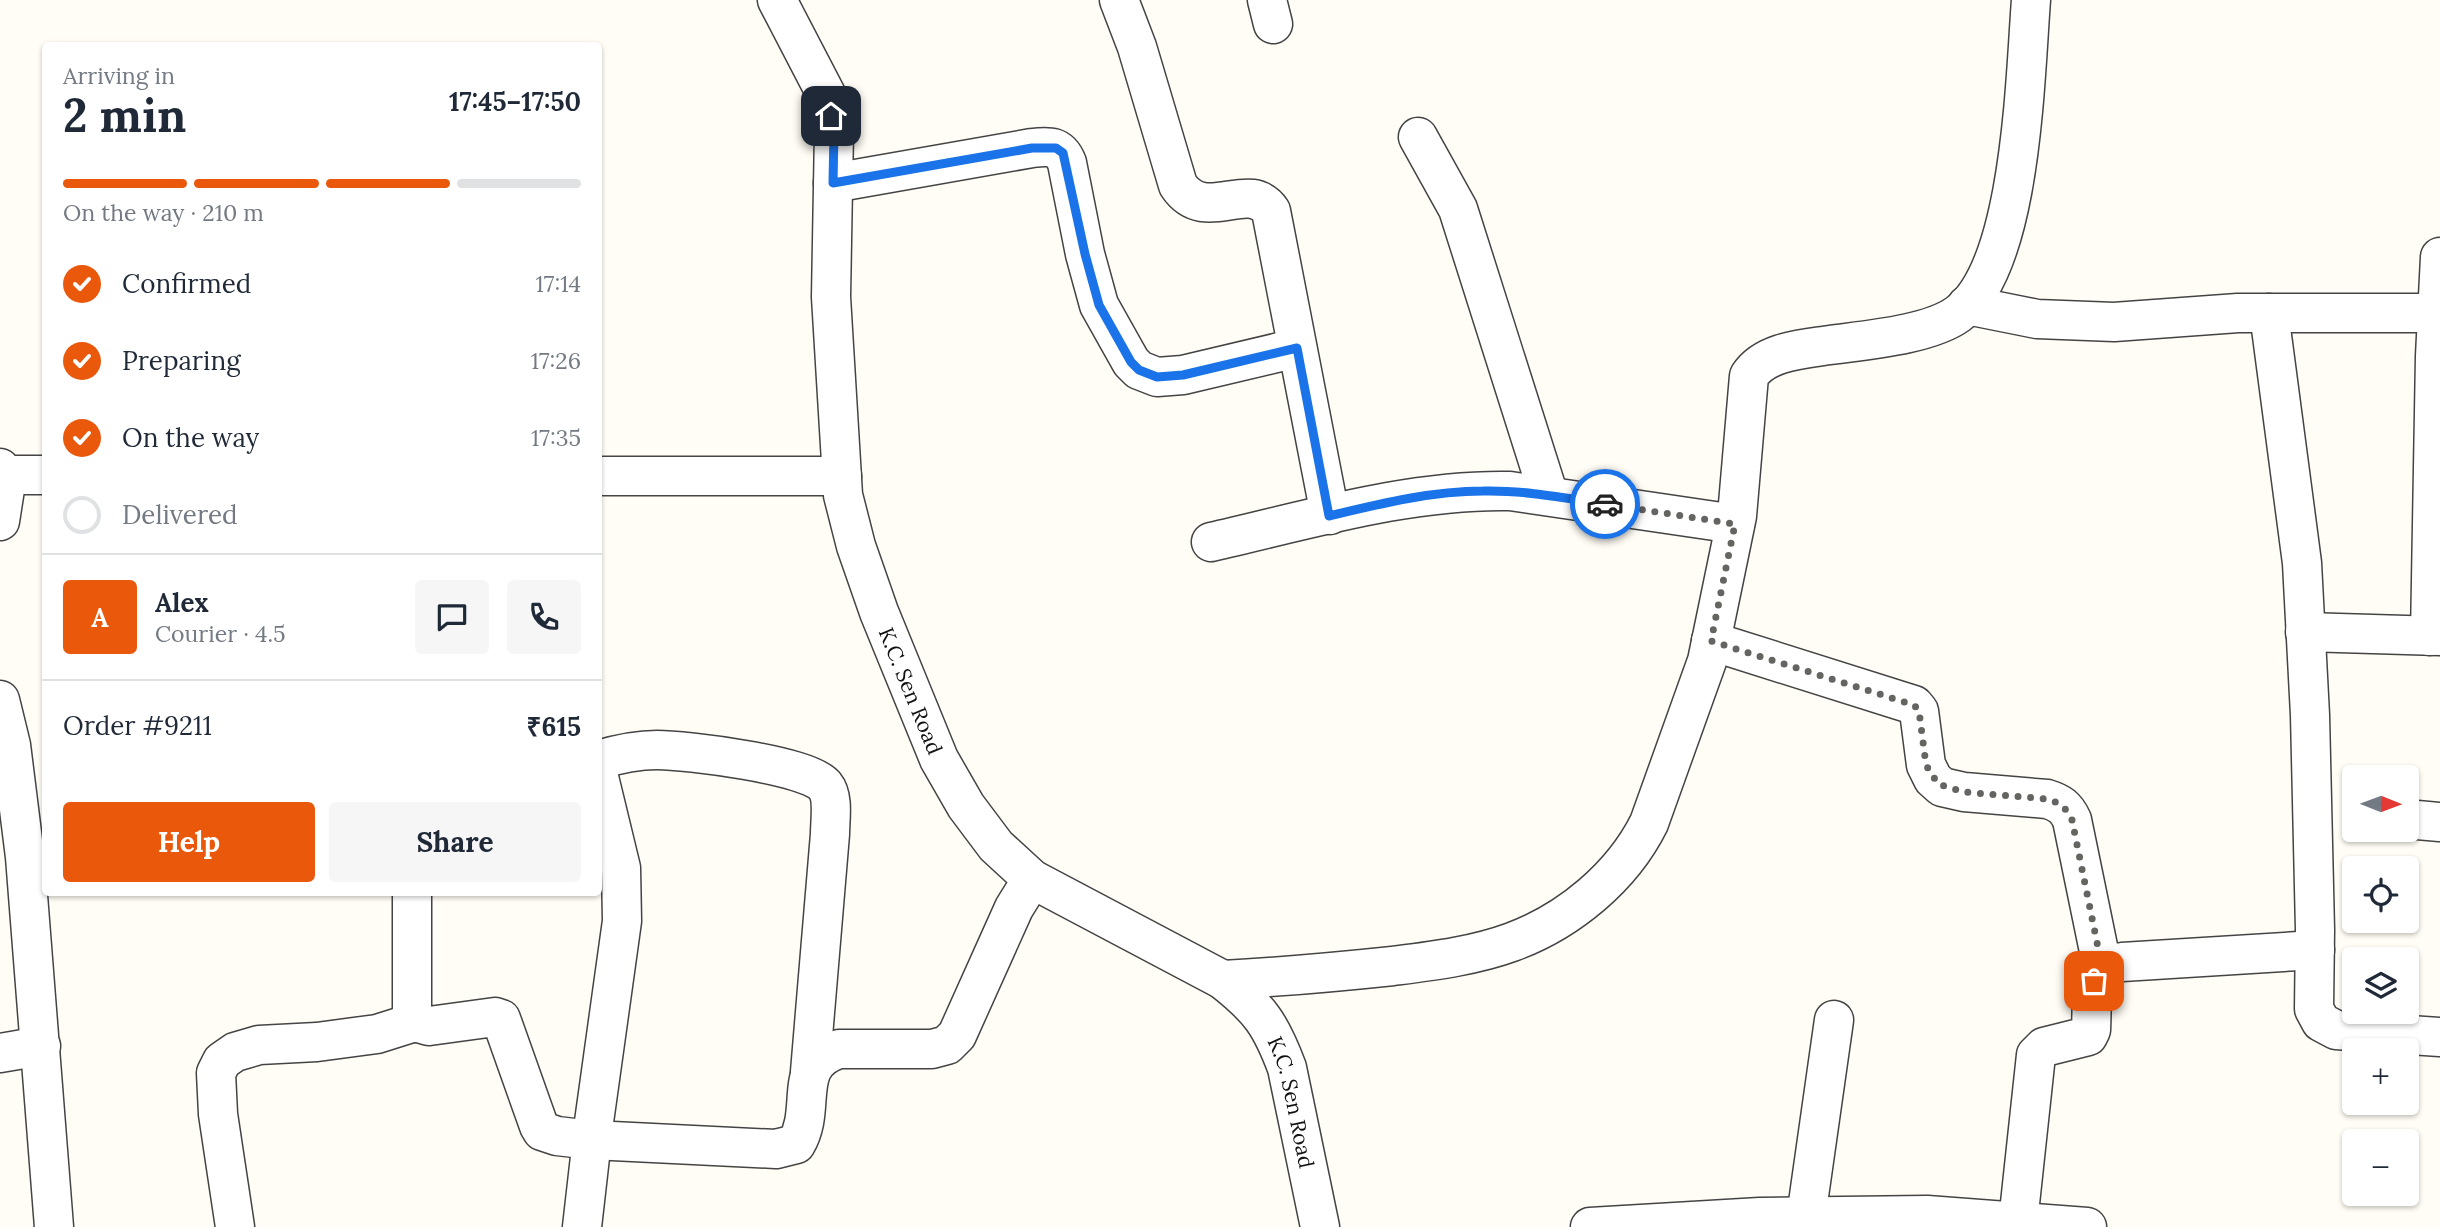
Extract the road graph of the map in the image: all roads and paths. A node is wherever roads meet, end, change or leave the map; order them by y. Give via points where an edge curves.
1 (776, 0) edge
2 (1119, 0) edge
3 (2031, 0) edge
4 (1418, 137) dead end
5 (833, 183) junction
6 (2440, 257) edge
7 (1967, 305) junction
8 (2269, 313) junction
9 (2438, 313) edge
10 (1297, 348) junction
11 (1, 472) edge
12 (42, 475) edge
13 (602, 476) edge
14 (842, 476) junction
15 (1549, 496) junction
16 (1329, 516) junction
17 (0, 521) edge
18 (1735, 524) junction
19 (1210, 542) dead end
20 (2305, 632) junction
21 (2435, 636) edge
22 (1711, 641) junction
23 (0, 700) edge
24 (602, 759) edge
25 (602, 790) edge
26 (2419, 821) edge
27 (2440, 822) edge
28 (1032, 879) junction
29 (412, 896) edge
30 (2315, 950) junction
31 (2102, 967) junction
32 (1223, 980) junction
33 (1834, 1020) dead end
34 (415, 1022) junction
35 (2440, 1037) edge
36 (41, 1046) junction
37 (0, 1053) edge
38 (810, 1072) junction
39 (592, 1140) junction
40 (1806, 1217) junction
41 (2018, 1222) junction
42 (54, 1227) edge
43 (235, 1227) edge
44 (582, 1227) edge
45 (1320, 1227) edge
46 (1590, 1227) edge
47 (2087, 1227) edge

1 - 5 street, K.C. Sen Road via 829,100 834,131
2 - 10 street via 1178,185 1186,197 1207,203 1253,199 1271,211
3 - 7 street via 2010,207 1987,276
4 - 15 street via 1458,209
5 - 10 street via 1032,148 1056,148 1066,163 1099,305 1139,370 1157,377 1183,375
5 - 14 street, K.C. Sen Road via 831,297
6 - 9 street
7 - 8 street via 2037,319 2088,321
7 - 18 street via 1940,323 1891,337 1782,354 1752,370 1746,392
8 - 9 street
8 - 20 street via 2302,563
9 - 21 street
10 - 16 street
11 - 12 street
11 - 17 street via 5,489
13 - 14 street
14 - 28 street, K.C. Sen Road via 856,546 939,759 996,846
15 - 16 street via 1510,491 1452,493
15 - 18 street
16 - 19 street
18 - 22 street
20 - 21 street
20 - 30 street
22 - 31 street via 1914,705 1919,711 1926,765 1942,787 2047,799 2067,809
22 - 32 street via 1650,823 1639,843 1594,894 1513,942 1433,962
23 - 36 street via 17,787
24 - 38 street via 623,752 686,750 783,768 815,777 827,787 830,834
25 - 39 street via 621,869 622,921
26 - 27 street
28 - 32 street, K.C. Sen Road
28 - 38 street via 1014,908 957,1035 947,1045 839,1049 816,1060
29 - 34 street
30 - 31 street
30 - 35 street via 2314,1009 2321,1022 2336,1030
31 - 41 street via 2094,981 2088,1035 2044,1047 2036,1055
32 - 45 street, K.C. Sen Road via 1251,1002 1279,1045
33 - 40 street
34 - 39 street via 429,1026 501,1019 538,1126 557,1136
34 - 43 street via 377,1034 259,1045 222,1061 216,1073 218,1114
36 - 37 street
36 - 42 street
38 - 39 street via 804,1128 796,1144 762,1148
39 - 44 street
40 - 41 street via 1927,1215
40 - 46 street
41 - 47 street

